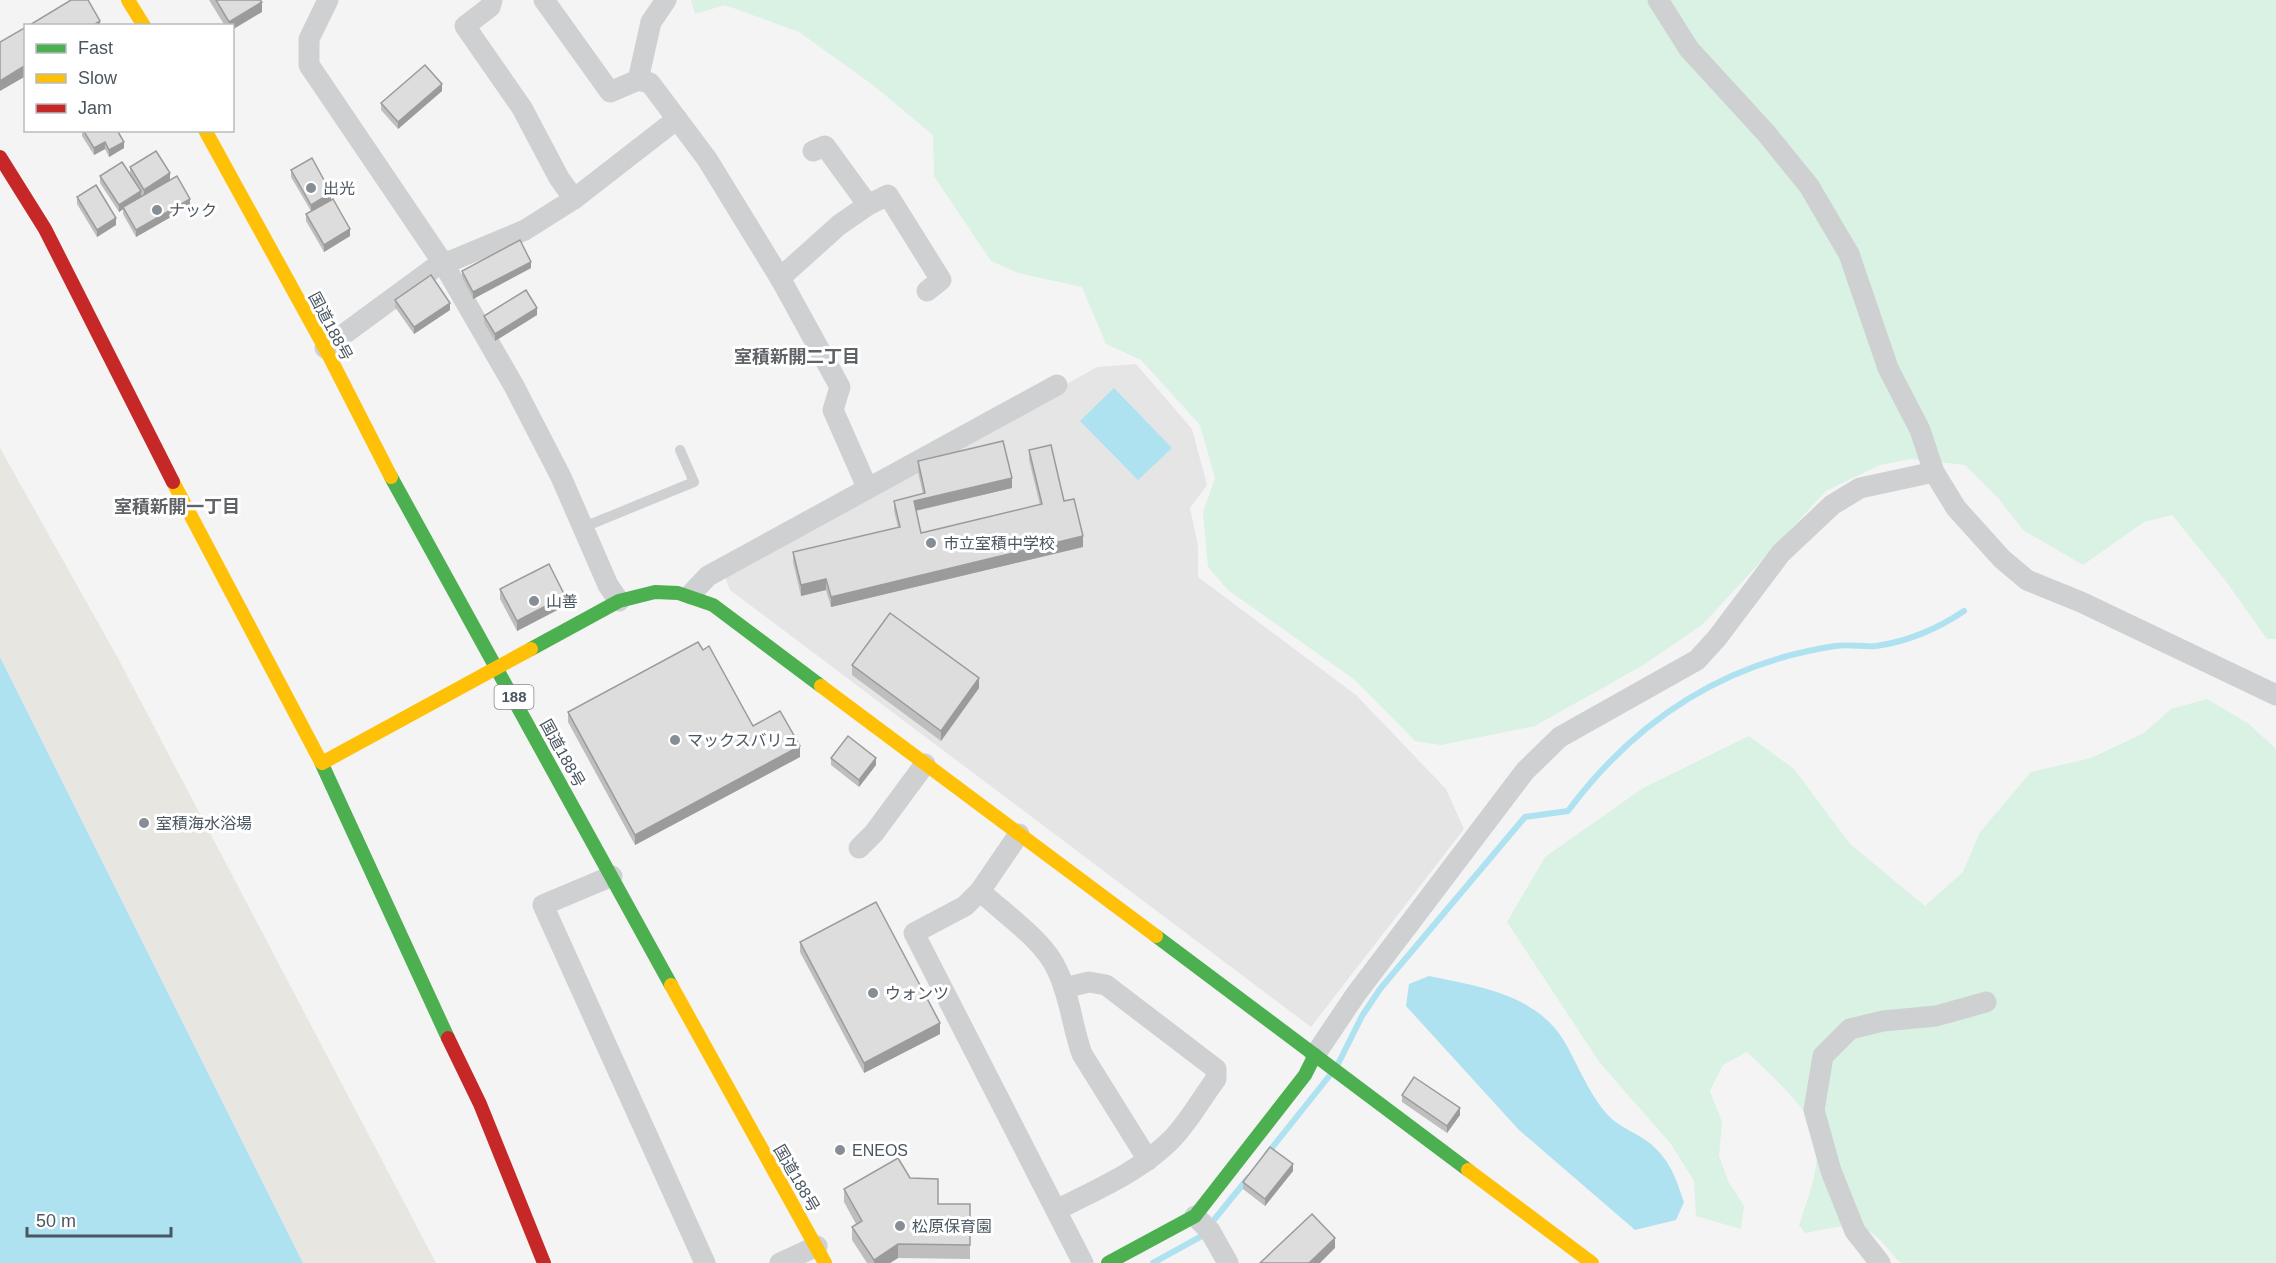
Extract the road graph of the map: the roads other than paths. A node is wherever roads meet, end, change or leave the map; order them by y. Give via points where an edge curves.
1 (128, 0) edge
2 (328, 0) edge
3 (492, 0) edge
4 (544, 0) edge
5 (666, 0) edge
6 (1658, 0) edge
7 (143, 24) edge
8 (638, 80) junction
9 (677, 119) junction
10 (206, 132) edge
11 (813, 151) dead end
12 (0, 157) edge
13 (574, 199) junction
14 (868, 204) junction
15 (443, 263) junction
16 (780, 278) junction
17 (927, 291) dead end
18 (325, 348) junction
19 (1057, 385) dead end
20 (680, 450) dead end
21 (1934, 472) junction
22 (867, 487) junction
23 (584, 527) junction
24 (691, 594) junction
25 (619, 601) junction
26 (499, 669) junction
27 (2276, 695) edge
28 (322, 763) junction
29 (925, 764) junction
30 (1019, 834) junction
31 (858, 848) dead end
32 (612, 876) junction
33 (980, 891) junction
34 (1064, 988) junction
35 (1986, 1002) dead end
36 (1315, 1055) junction
37 (1148, 1160) junction
38 (1057, 1210) junction
39 (1195, 1216) junction
40 (821, 1254) edge
41 (544, 1263) edge
42 (705, 1263) edge
43 (780, 1263) edge
44 (1083, 1263) edge
45 (1108, 1263) edge
46 (1228, 1263) edge
47 (1592, 1263) edge
48 (1880, 1263) edge

1 - 7 main road
2 - 15 street via 309,39 309,65
3 - 13 street via 490,7 465,26 522,108
4 - 8 street via 610,92
5 - 8 street via 651,22
6 - 21 street via 1689,49 1809,186 1849,255 1888,368 1920,430
8 - 9 street via 650,83
9 - 13 street
9 - 16 street via 707,159
10 - 18 main road, 国道188号 / 188
11 - 14 street via 825,146
12 - 28 main road via 45,229 199,533
13 - 15 street via 525,230
14 - 16 street
14 - 17 street via 888,195 941,280
15 - 18 street
15 - 23 street via 514,386
16 - 22 street via 840,387 833,410
18 - 26 main road, 国道188号 / 188 via 401,496
19 - 22 street
20 - 23 lane via 694,482
21 - 27 street via 1956,508 2002,559 2027,580
21 - 36 street via 1860,488 1832,505 1781,553 1697,660 1560,737 1525,771 1356,994
22 - 24 street via 708,576
23 - 25 street via 608,585
24 - 25 main road via 644,592
24 - 29 main road via 713,606
25 - 26 main road
26 - 28 main road
26 - 32 main road, 国道188号 / 188
28 - 41 main road via 480,1104
29 - 30 main road
29 - 31 street via 874,833
30 - 33 street
30 - 36 main road
32 - 40 main road, 国道188号 / 188
32 - 42 street via 543,905
33 - 34 street via 1049,955
33 - 38 street via 965,906 914,933
34 - 37 street via 1082,1054
34 - 37 street via 1089,982 1106,986 1216,1069 1215,1079 1173,1138
35 - 48 street via 1936,1016 1851,1029 1823,1056 1814,1110 1831,1171 1855,1230
36 - 39 main road via 1305,1075
36 - 47 main road
37 - 38 street
38 - 44 street
39 - 45 main road
39 - 46 street via 1210,1231
40 - 43 street

